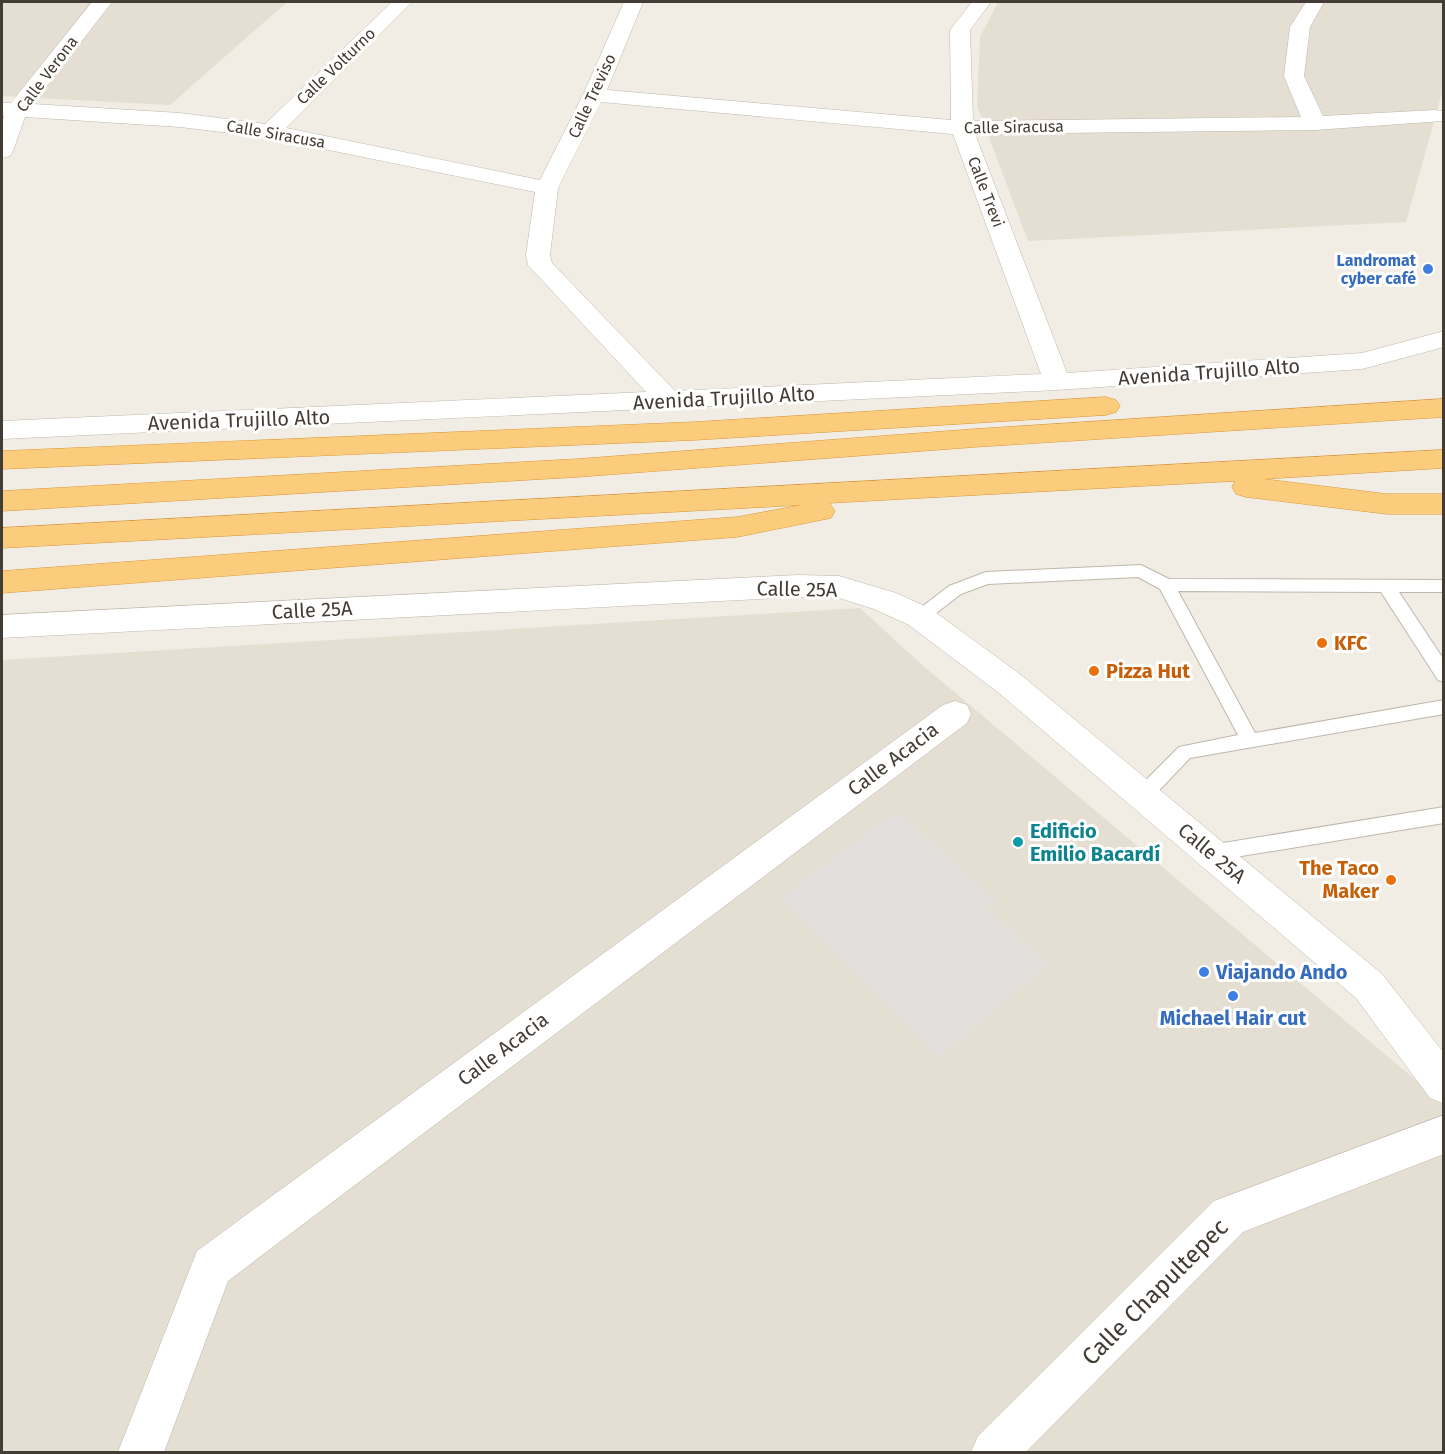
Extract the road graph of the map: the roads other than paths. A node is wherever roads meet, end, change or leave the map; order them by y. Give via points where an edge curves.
1 (102, 2) edge
2 (403, 2) edge
3 (633, 2) edge
4 (982, 2) edge
5 (1315, 2) edge
6 (594, 95) junction
7 (9, 109) edge
8 (1435, 116) dead end
9 (1315, 123) junction
10 (962, 128) junction
11 (270, 131) junction
12 (2, 151) edge
13 (547, 188) junction
14 (1443, 339) edge
15 (1057, 382) junction
16 (669, 400) junction
17 (1443, 406) edge
18 (2, 430) edge
19 (1443, 459) edge
20 (2, 460) edge
21 (1163, 477) junction
22 (939, 488) junction
23 (2, 501) edge
24 (1443, 504) edge
25 (2, 538) edge
26 (2, 582) edge
27 (1166, 585) junction
28 (1386, 586) junction
29 (1443, 586) edge
30 (920, 617) junction
31 (2, 627) edge
32 (1443, 675) edge
33 (1443, 707) edge
34 (955, 714) dead end
35 (1250, 740) junction
36 (1143, 795) junction
37 (1443, 815) edge
38 (1211, 853) junction
39 (1443, 1085) edge
40 (1443, 1134) edge
41 (141, 1452) edge
42 (994, 1452) edge

1 - 7 street, Calle Verona
2 - 11 street, Calle Volturno
3 - 6 street, Calle Treviso
4 - 10 street, Calle Trevi via 960,30
5 - 9 street via 1300,27 1294,76
6 - 10 street, Calle Siracusa
6 - 13 street, Calle Treviso
7 - 11 street, Calle Siracusa via 180,120
7 - 12 street, Calle Verona
8 - 9 street, Calle Siracusa
9 - 10 street, Calle Siracusa
10 - 15 street, Calle Trevi
11 - 13 street, Calle Siracusa
13 - 16 street, Calle Treviso via 540,265
14 - 15 street, Avenida Trujillo Alto via 1362,361
15 - 16 street, Avenida Trujillo Alto
16 - 18 street, Avenida Trujillo Alto
17 - 20 highway via 1264,397 695,431
17 - 23 highway via 577,468
19 - 21 highway
21 - 22 highway
21 - 24 highway via 1387,504
22 - 25 highway
22 - 26 highway via 737,527
27 - 28 lane
27 - 30 lane via 1141,572 986,578 955,590
27 - 35 lane
28 - 29 lane
28 - 32 lane
30 - 31 street, Calle 25A via 839,587 798,586
30 - 36 street, Calle 25A via 1010,684
33 - 35 lane
34 - 41 street, Calle Acacia via 212,1266
35 - 36 lane via 1185,752
36 - 38 street, Calle 25A
37 - 38 lane
38 - 39 street, Calle 25A via 1370,986
40 - 42 street, Calle Chapultepec via 1229,1216

